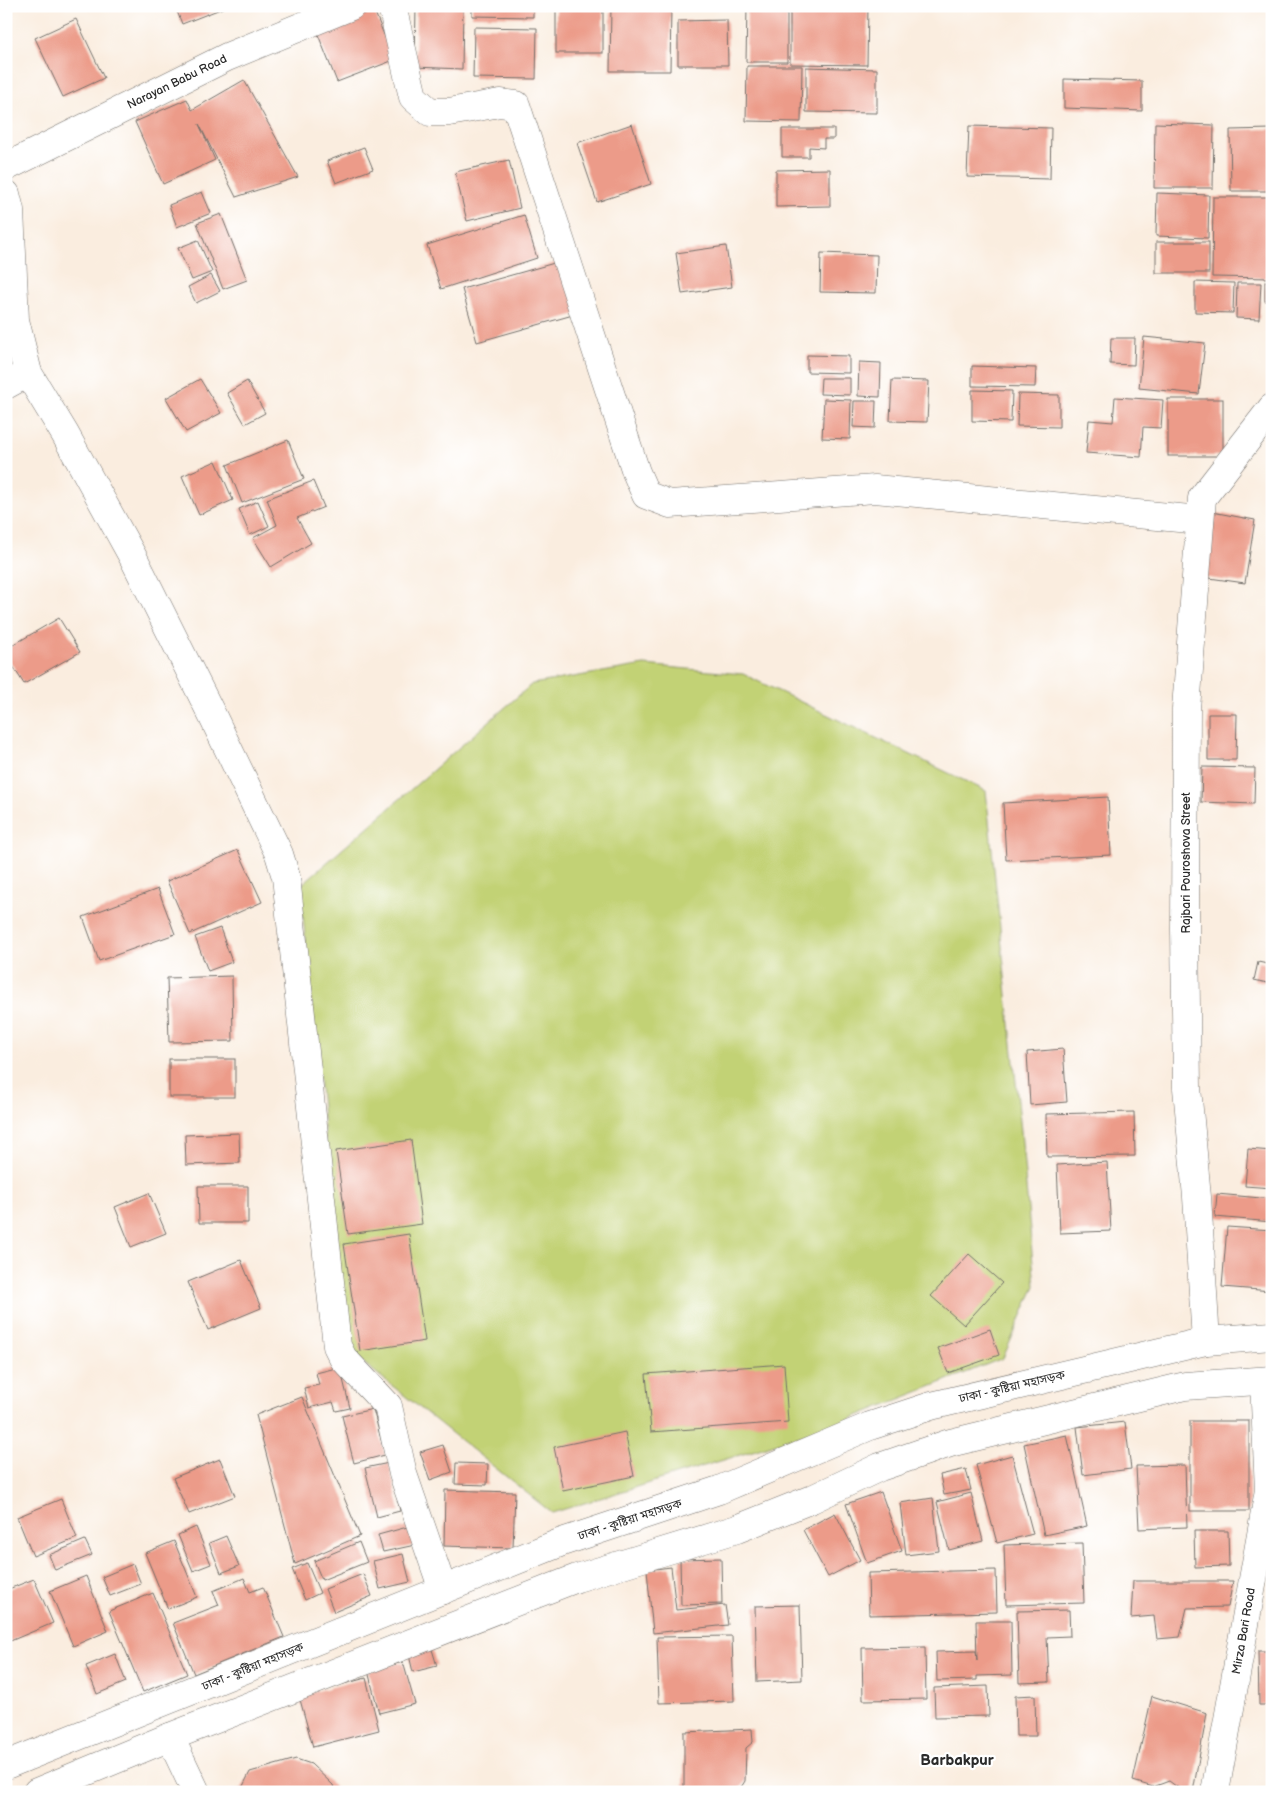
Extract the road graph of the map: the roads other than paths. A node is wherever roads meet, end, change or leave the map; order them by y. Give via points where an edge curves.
1 (351, 6) edge
2 (392, 6) edge
3 (6, 167) edge
4 (6, 194) edge
5 (17, 379) edge
6 (1272, 408) edge
7 (1200, 520) junction
8 (1272, 1336) edge
9 (1206, 1341) junction
10 (1268, 1380) edge
11 (443, 1590) junction
12 (170, 1737) junction
13 (6, 1765) edge
14 (37, 1792) edge
15 (196, 1792) edge
16 (1215, 1792) edge

1 - 3 street, Narayan Babu Road via 227,57
2 - 7 street via 413,96 430,112 500,103 516,105 646,495 670,504 875,489
4 - 5 street via 10,210
5 - 11 street via 65,434 134,559 279,854 286,877 338,1346 343,1358 388,1406 403,1474
6 - 7 street, Rajbari Pouroshova Street via 1202,498
7 - 9 street, Rajbari Pouroshova Street via 1186,709 1187,1088
8 - 9 street, ঢাকা - কুষ্টিয়া মহাসড়ক
9 - 11 street, ঢাকা - কুষ্টিয়া মহাসড়ক via 931,1406 879,1423 719,1490 562,1542
10 - 12 street via 1184,1386 950,1444 880,1467 812,1500 737,1529 578,1578
10 - 16 street, Mirza Bari Road via 1269,1490
11 - 13 street, ঢাকা - কুষ্টিয়া মহাসড়ক
12 - 14 street
12 - 15 street

